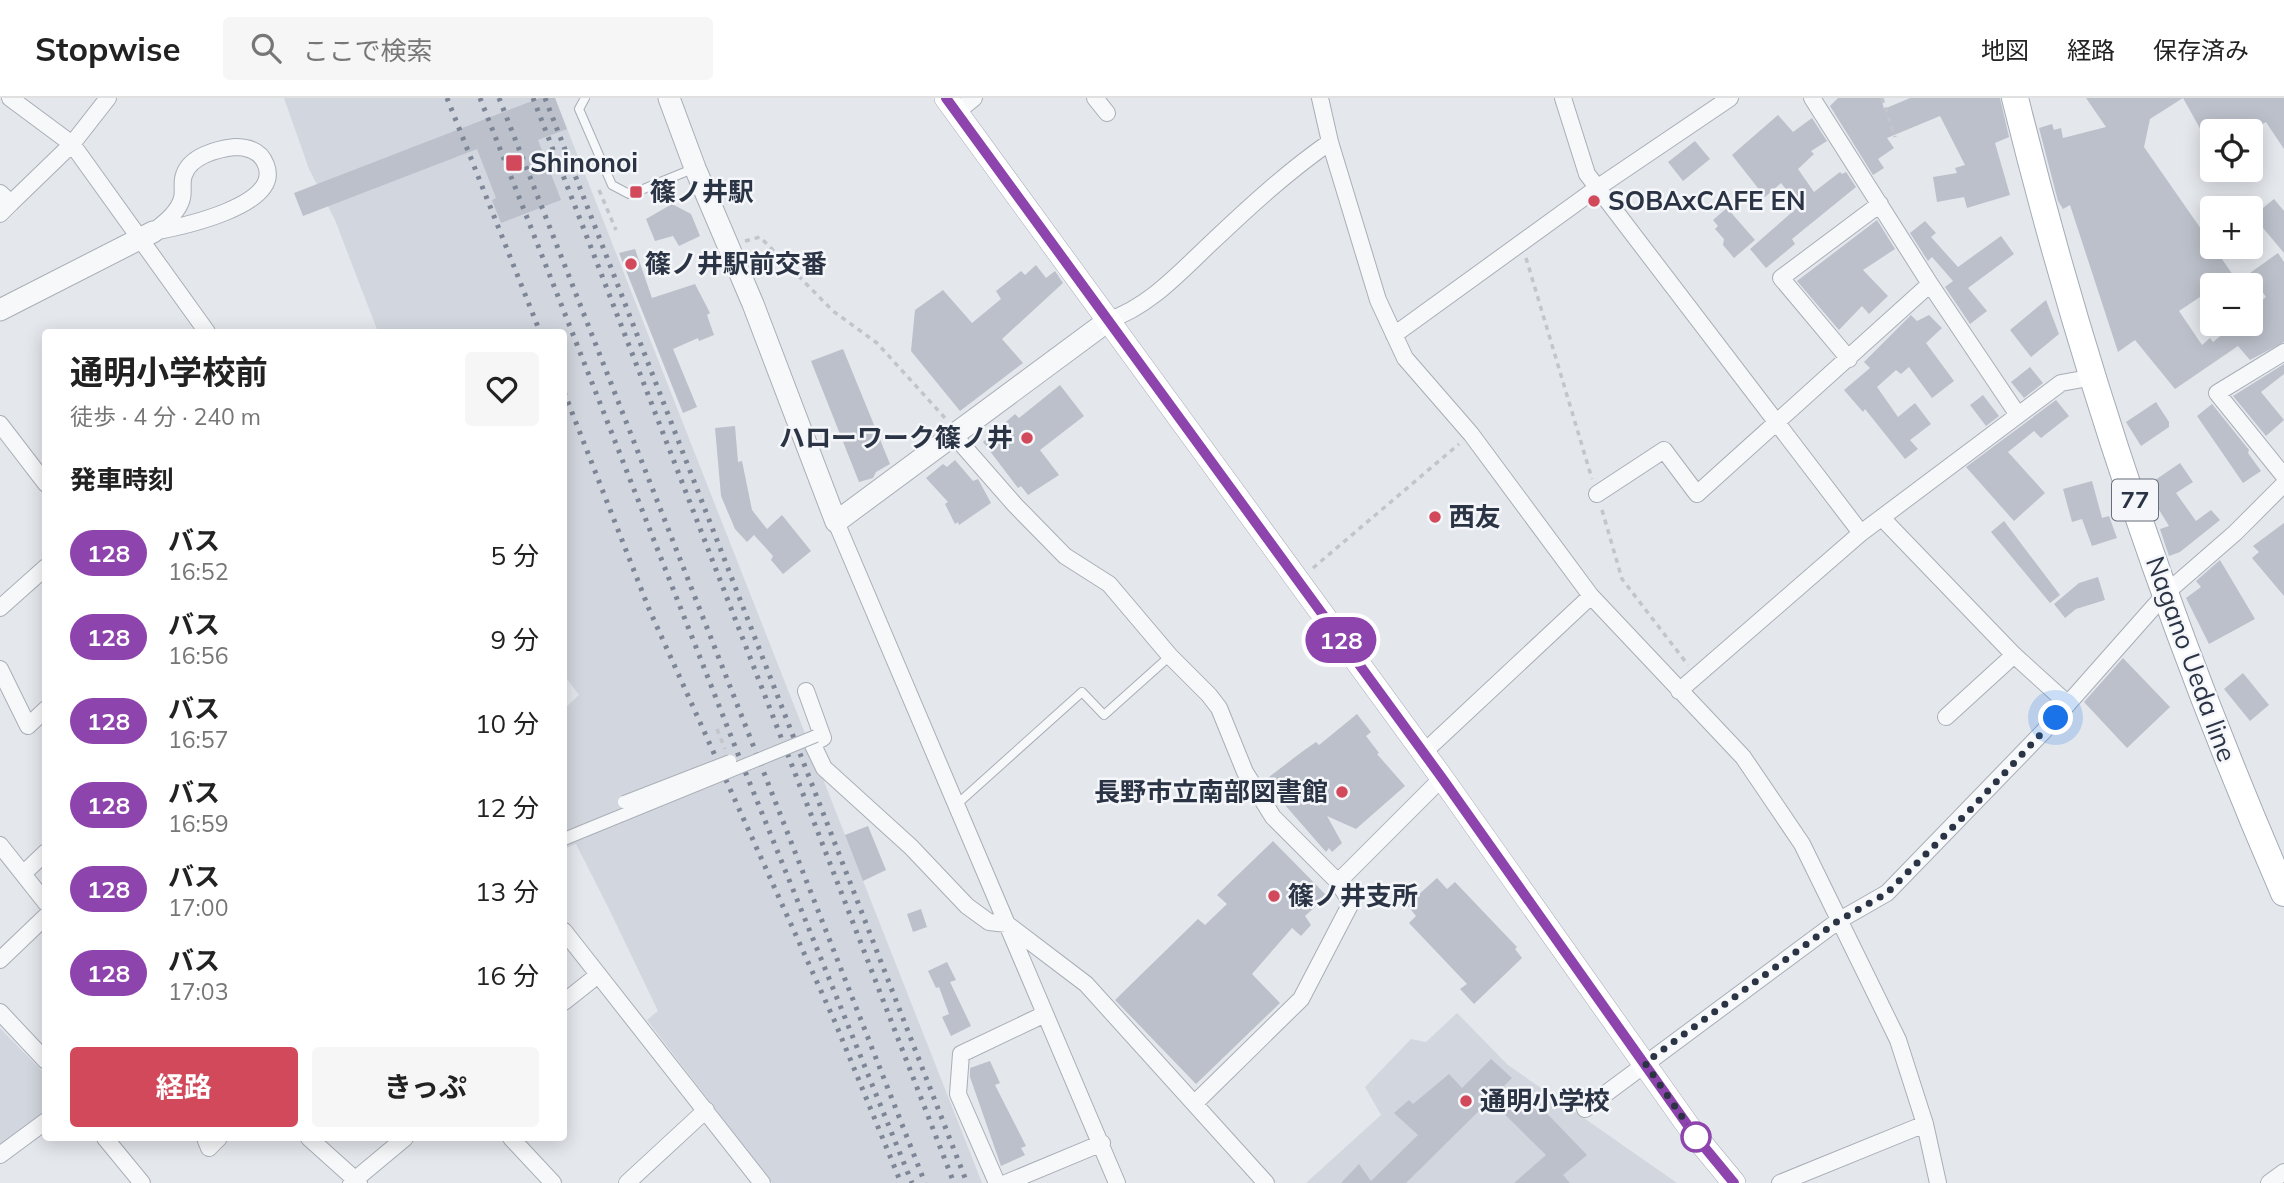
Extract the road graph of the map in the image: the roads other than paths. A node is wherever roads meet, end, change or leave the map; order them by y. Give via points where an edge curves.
1 (10, 98) edge
2 (108, 98) edge
3 (585, 98) edge
4 (669, 98) edge
5 (1095, 98) edge
6 (1320, 98) edge
7 (1563, 98) edge
8 (1730, 98) edge
9 (1812, 98) edge
10 (2015, 98) edge
11 (959, 103) edge
12 (1107, 113) dead end
13 (1330, 142) junction
14 (72, 144) junction
15 (695, 168) junction
16 (1597, 188) junction
17 (182, 198) junction
18 (4, 203) edge
19 (1880, 204) junction
20 (203, 218) junction
21 (147, 234) junction
22 (1930, 284) junction
23 (0, 310) edge
24 (1109, 320) junction
25 (205, 329) edge
26 (1394, 335) junction
27 (2284, 352) edge
28 (1849, 359) junction
29 (2094, 377) junction
30 (2018, 415) junction
31 (1777, 422) junction
32 (0, 424) edge
33 (954, 432) junction
34 (2284, 476) edge
35 (42, 477) edge
36 (2284, 484) edge
37 (1597, 494) road end
38 (1883, 519) junction
39 (835, 522) junction
40 (1861, 533) junction
41 (40, 585) edge
42 (2166, 593) junction
43 (1591, 596) junction
44 (0, 608) edge
45 (2014, 655) junction
46 (1170, 656) junction
47 (0, 669) edge
48 (806, 691) dead end
49 (1679, 691) junction
50 (2068, 704) junction
51 (42, 713) edge
52 (1946, 717) dead end
53 (816, 736) dead end
54 (1423, 752) junction
55 (730, 761) road end
56 (1442, 778) junction
57 (624, 802) dead end
58 (955, 806) junction
59 (567, 838) edge
60 (0, 845) edge
61 (42, 856) edge
62 (23, 874) junction
63 (1338, 882) junction
64 (2284, 893) edge
65 (42, 898) edge
66 (42, 920) edge
67 (1838, 921) junction
68 (1007, 924) junction
69 (567, 935) edge
70 (0, 960) edge
71 (598, 975) junction
72 (567, 1000) edge
73 (0, 1012) edge
74 (1045, 1014) junction
75 (42, 1057) edge
76 (1645, 1063) junction
77 (1195, 1103) junction
78 (1585, 1109) dead end
79 (706, 1110) junction
80 (42, 1124) edge
81 (1925, 1124) junction
82 (107, 1141) edge
83 (312, 1141) edge
84 (402, 1141) edge
85 (514, 1141) edge
86 (1102, 1143) junction
87 (0, 1155) edge
88 (2284, 1172) edge
89 (355, 1182) edge
90 (142, 1183) edge
91 (553, 1183) edge
92 (627, 1183) edge
93 (762, 1183) edge
94 (997, 1183) edge
95 (1006, 1183) edge
96 (1117, 1183) edge
97 (1266, 1183) edge
98 (1734, 1183) edge
99 (1780, 1183) edge
100 (1938, 1183) edge
101 (2269, 1183) edge

1 - 14 street
2 - 14 street
3 - 15 lane via 579,109 612,185 629,194
4 - 15 street
5 - 12 street
6 - 13 street
7 - 16 street via 1587,174
8 - 16 street
9 - 19 street
10 - 29 main road, Nagano Ueda line / 77
11 - 24 main road
13 - 24 street via 1294,167 1131,313
13 - 26 street via 1378,300
14 - 18 street
14 - 21 street
15 - 39 street
16 - 26 street
16 - 31 street
17 - 20 street
17 - 20 street via 184,174 198,159 235,146 259,154 268,172 261,190 238,207
17 - 21 street via 173,214
19 - 22 street
19 - 28 street via 1781,278
20 - 21 street
21 - 23 street
21 - 25 street
22 - 28 street
22 - 30 street
24 - 33 street
24 - 54 main road
26 - 43 street via 1405,358 1471,434
27 - 34 street via 2217,393
28 - 31 street
29 - 30 street via 2061,383
29 - 42 main road, Nagano Ueda line / 77
30 - 38 street
31 - 37 street via 1697,494 1664,450
31 - 40 street
32 - 35 street
33 - 39 street
33 - 46 street via 1015,505 1065,556 1109,584
36 - 42 street
38 - 40 street
38 - 45 street
39 - 58 street
40 - 49 street
41 - 44 street
42 - 50 street
42 - 64 main road, Nagano Ueda line / 77
43 - 49 street
43 - 54 street
45 - 50 street
45 - 52 street
46 - 58 lane via 1104,715 1082,692
46 - 63 street via 1219,708 1245,772 1273,817
47 - 51 street via 29,726
48 - 68 street via 823,738 812,743 824,768 911,847 967,906 989,922
49 - 67 street via 1743,757 1802,844
50 - 67 street via 1887,893
53 - 59 street, bridge
54 - 56 main road
55 - 57 street, bridge
56 - 63 street
56 - 76 main road
58 - 68 street
60 - 62 street
61 - 62 street
62 - 65 street
63 - 77 street via 1351,903 1301,999
66 - 70 street
67 - 76 street
67 - 81 street via 1898,1040
68 - 74 street
68 - 77 street via 1086,984
69 - 71 street
71 - 72 street
71 - 79 street
73 - 75 street
74 - 86 street
74 - 94 street via 961,1054 958,1094
76 - 78 street
76 - 98 main road
77 - 97 street
79 - 92 street
79 - 93 street
80 - 87 street
81 - 99 street
81 - 100 street
82 - 90 street
83 - 89 street
84 - 89 street
85 - 91 street
86 - 95 street
86 - 96 street
88 - 101 street

